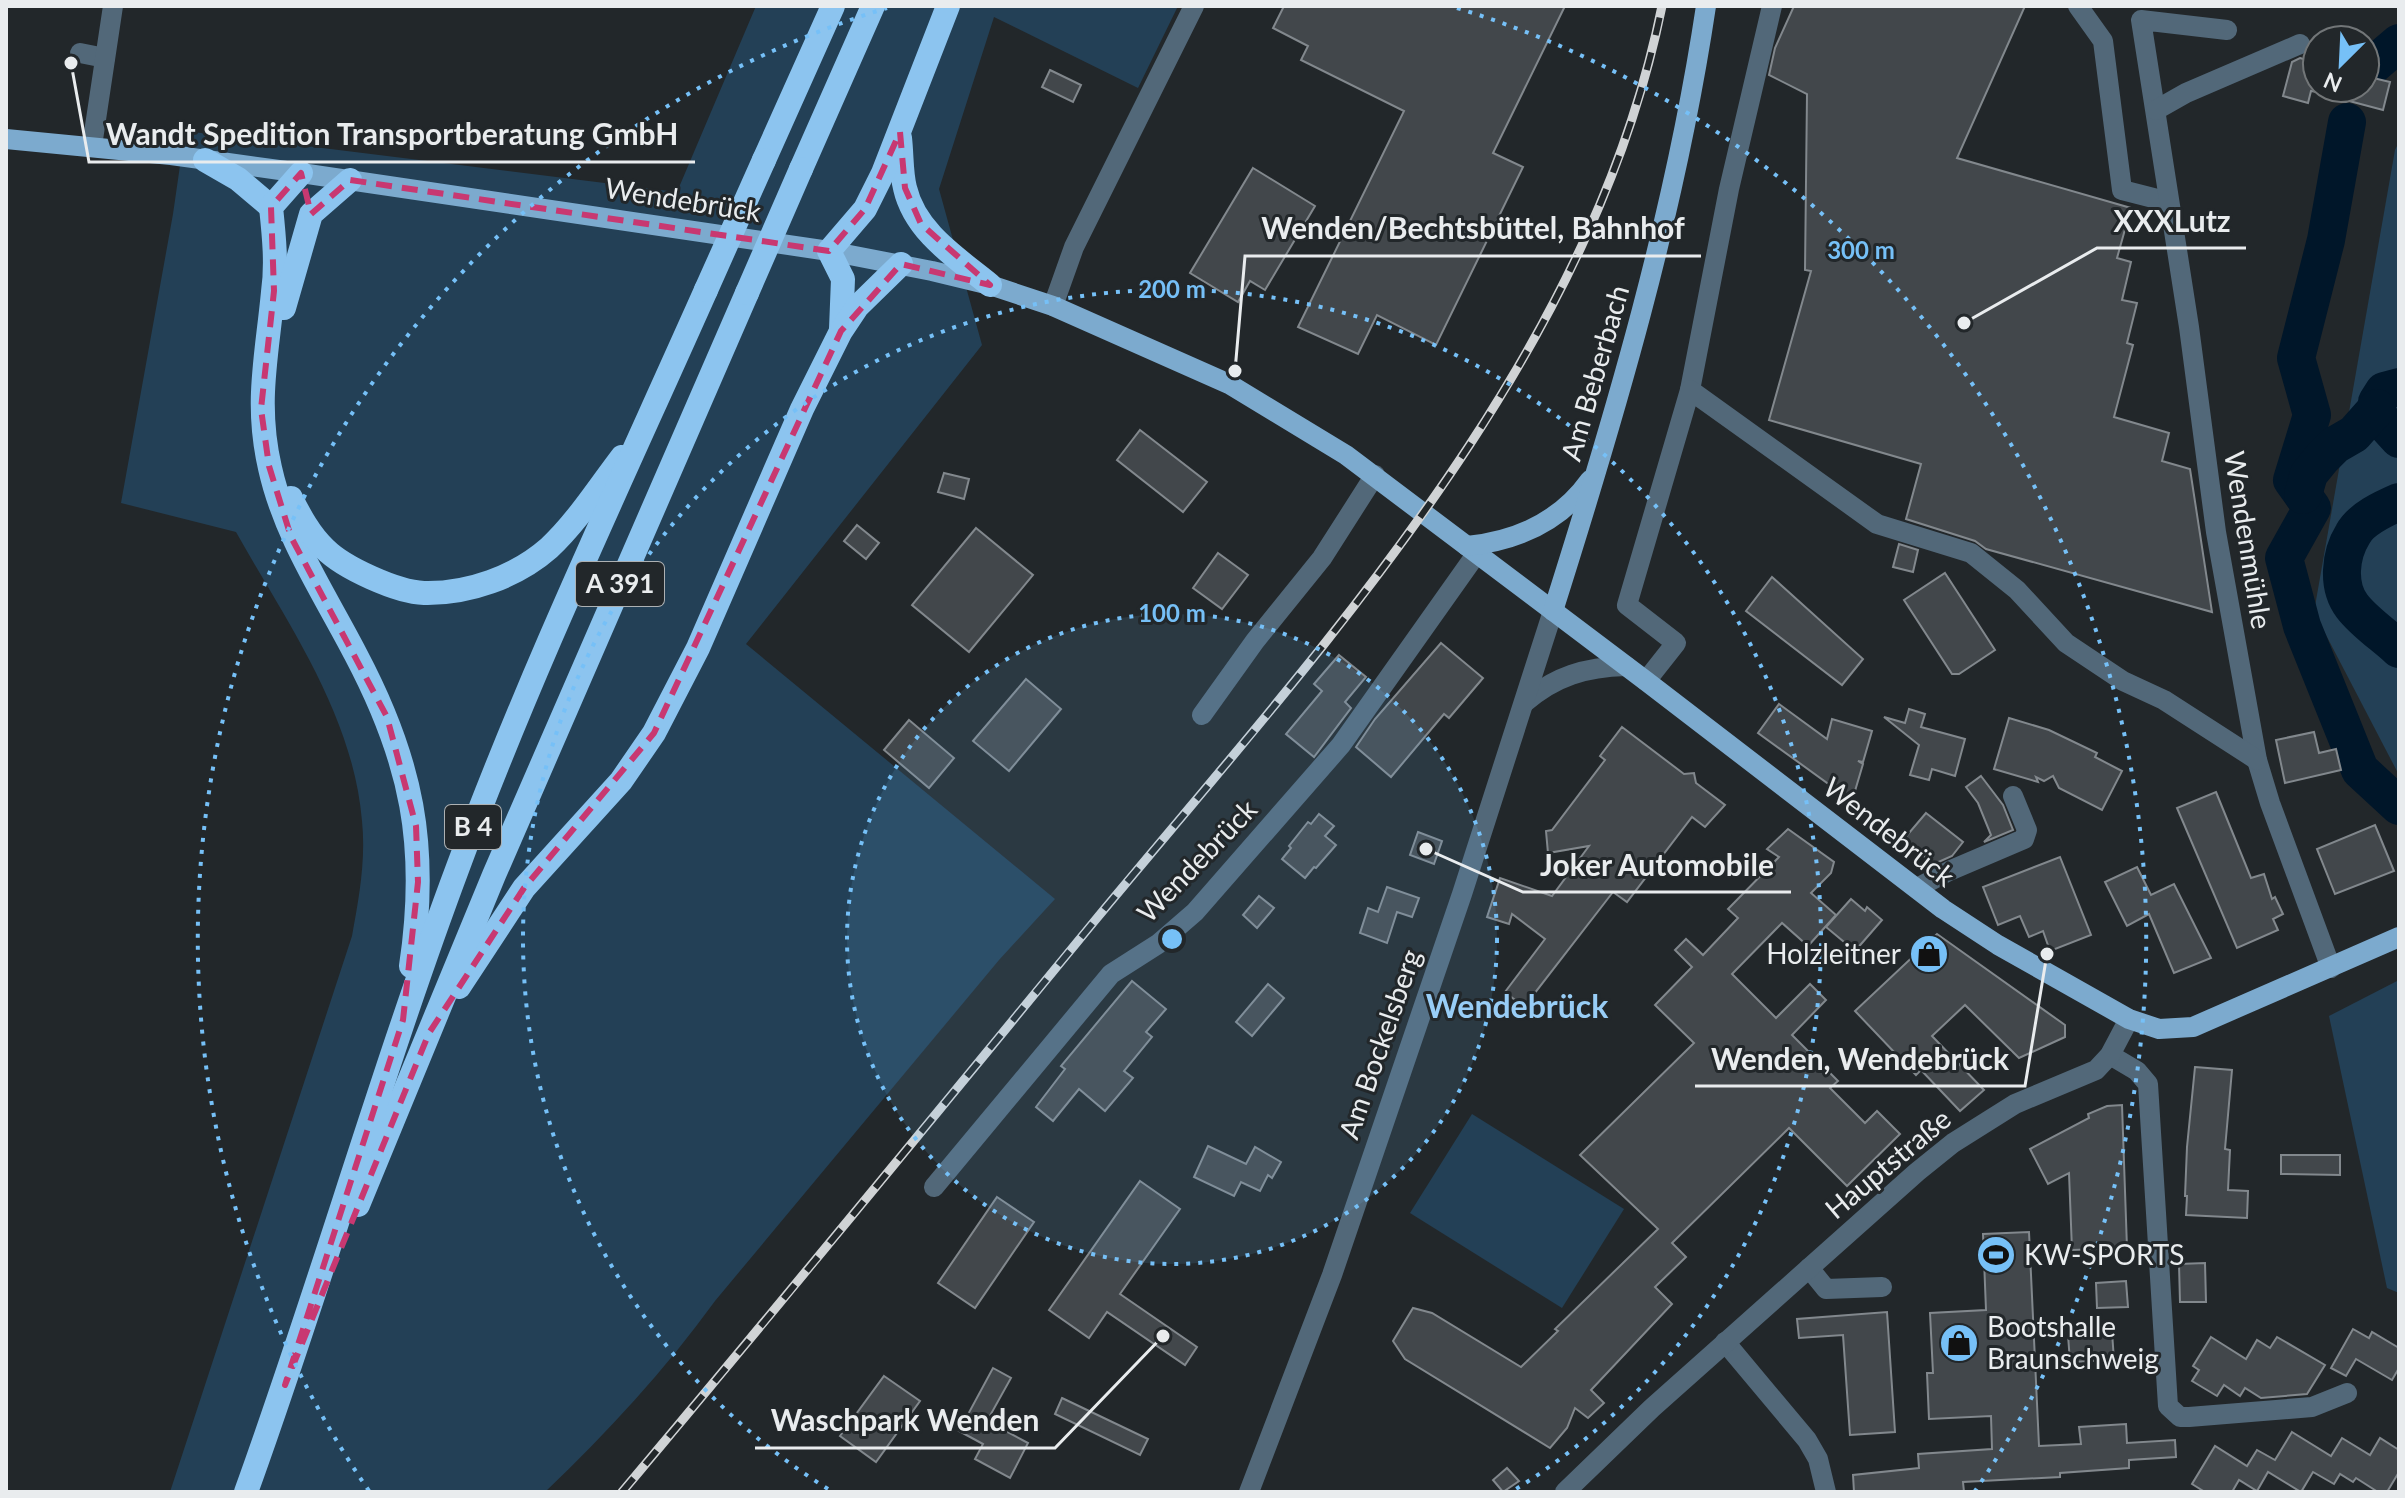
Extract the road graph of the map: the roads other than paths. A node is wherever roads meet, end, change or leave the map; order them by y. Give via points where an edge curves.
1 (113, 6) edge
2 (833, 6) edge
3 (873, 6) edge
4 (948, 6) edge
5 (1194, 6) edge
6 (1706, 6) edge
7 (1772, 6) edge
8 (2078, 6) edge
9 (2227, 30) dead end
10 (2300, 44) dead end
11 (80, 53) dead end
12 (105, 58) junction
13 (2156, 110) junction
14 (900, 132) junction
15 (6, 139) edge
16 (92, 146) junction
17 (205, 160) junction
18 (301, 173) junction
19 (350, 180) junction
20 (2169, 202) junction
21 (271, 207) junction
22 (311, 214) junction
23 (829, 251) junction
24 (901, 264) junction
25 (990, 285) junction
26 (1053, 306) junction
27 (841, 331) junction
28 (1690, 390) junction
29 (645, 427) junction
30 (1597, 470) junction
31 (1375, 475) junction
32 (1472, 550) junction
33 (1553, 611) junction
34 (551, 637) joint
35 (1626, 666) junction
36 (1646, 681) junction
37 (1524, 703) junction
38 (1202, 715) dead end
39 (2257, 760) junction
40 (2013, 796) dead end
41 (494, 875) joint
42 (1917, 888) junction
43 (2399, 937) edge
44 (2331, 968) junction
45 (2129, 1019) junction
46 (403, 1020) junction
47 (429, 1033) junction
48 (2110, 1055) junction
49 (934, 1187) dead end
50 (1809, 1268) junction
51 (1882, 1287) dead end
52 (1725, 1342) junction
53 (285, 1385) junction
54 (2347, 1393) dead end
55 (246, 1492) edge
56 (1249, 1492) edge
57 (1565, 1492) edge
58 (1826, 1492) edge

1 - 12 street
2 - 29 highway, A 391, bridge
3 - 41 highway, A 391, bridge
4 - 14 highway
5 - 26 street via 1074,247
6 - 30 main road, Am Beberbach via 1667,215
7 - 28 street
8 - 20 street via 2103,41 2122,190
9 - 13 street, Wendenmühle via 2141,20
10 - 13 street
11 - 12 street
12 - 16 street
13 - 20 street, Wendenmühle
14 - 23 highway via 865,209
14 - 25 highway via 905,188 921,224
15 - 16 main road, Wendebrück
16 - 17 main road, Wendebrück
17 - 18 main road, Wendebrück
17 - 21 highway
18 - 19 main road, Wendebrück
18 - 21 highway
18 - 22 highway
19 - 22 highway
19 - 23 main road, Wendebrück
20 - 39 street, Wendenmühle via 2216,532
21 - 46 highway via 274,291 261,409 269,466 291,537 387,717 416,826 416,931
22 - 29 highway via 276,353 273,411 280,464 305,525 326,550 367,577 423,593 471,587 508,575 548,548
23 - 24 main road, Wendebrück
23 - 27 highway via 843,279
24 - 25 main road, Wendebrück
24 - 27 highway via 857,307
25 - 26 main road, Wendebrück
26 - 31 main road, Wendebrück via 1229,384
27 - 47 highway via 698,648 654,733 621,781 524,888
28 - 36 street via 1627,605 1676,643
28 - 39 street via 1877,524 1971,553 2017,590 2066,643
29 - 34 highway, A 391
30 - 32 main road via 1568,506 1542,524
30 - 33 main road, Am Beberbach
31 - 32 main road, Wendebrück
31 - 38 street via 1322,558
32 - 33 main road, Wendebrück
32 - 49 street, Wendebrück via 1341,745 1195,912 1111,974
33 - 35 main road, Wendebrück
33 - 37 street, Am Bockelsberg
34 - 46 highway, B 4
35 - 36 main road, Wendebrück
35 - 37 street via 1571,673
36 - 42 main road, Wendebrück
37 - 56 street, Am Bockelsberg via 1332,1275
39 - 44 street, Wendenmühle
40 - 42 street via 2027,830 2024,839
41 - 47 highway, B 4
42 - 45 main road, Wendebrück via 1998,945
43 - 44 main road
44 - 45 main road via 2193,1027 2159,1029
45 - 48 street, Hauptstraße
46 - 53 highway, B 4
47 - 53 highway, B 4
48 - 50 street, Hauptstraße via 2096,1070 2015,1104 1953,1143
48 - 54 street via 2148,1084 2168,1406 2180,1417 2189,1417 2312,1407
50 - 51 street via 1826,1289
50 - 52 street, Hauptstraße
52 - 57 street, Hauptstraße
52 - 58 street via 1807,1440
53 - 55 highway, B 4

